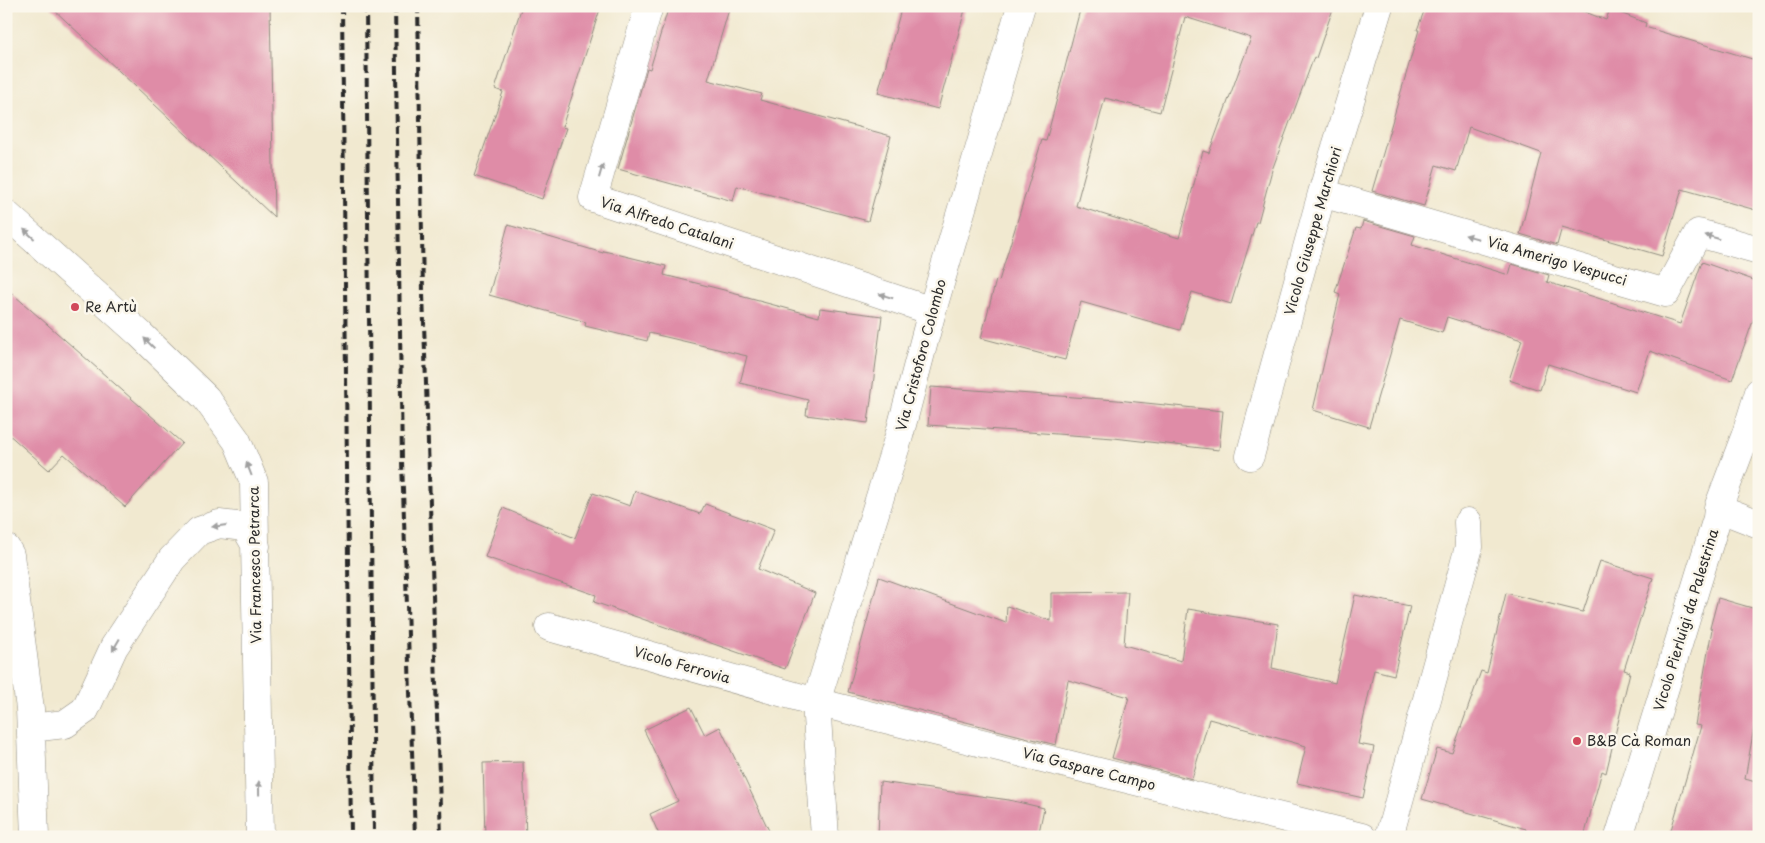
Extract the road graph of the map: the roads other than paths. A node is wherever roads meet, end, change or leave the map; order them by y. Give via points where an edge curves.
1 (649, 6) edge
2 (1022, 6) edge
3 (1379, 6) edge
4 (1322, 193) junction
5 (6, 214) edge
6 (1759, 250) edge
7 (932, 311) junction
8 (1759, 392) edge
9 (1752, 437) edge
10 (1250, 456) dead end
11 (1718, 513) junction
12 (1468, 522) dead end
13 (1759, 524) edge
14 (256, 546) junction
15 (6, 548) edge
16 (548, 628) dead end
17 (816, 702) junction
18 (30, 728) junction
19 (35, 837) edge
20 (260, 837) edge
21 (825, 837) edge
22 (1362, 837) edge
23 (1389, 837) edge
24 (1619, 837) edge

7 -> 1 street, Via Alfredo Catalani via 593,198
2 - 7 street, Via Cristoforo Colombo
3 - 4 street, Vicolo Giuseppe Marchiori
6 -> 4 street, Via Amerigo Vespucci via 1698,233 1666,293
4 - 10 street, Vicolo Giuseppe Marchiori
14 -> 5 street, Via Francesco Petrarca via 254,482 238,441 206,398
7 - 17 street, Via Cristoforo Colombo via 899,436
8 - 9 street, Vicolo Pierluigi da Palestrina
9 - 11 street, Vicolo Pierluigi da Palestrina
11 - 13 street
11 - 24 street, Vicolo Pierluigi da Palestrina
12 - 23 street via 1469,547
14 -> 18 street via 245,527 219,524 199,530 172,559 114,647 85,710 65,724
20 -> 14 street, Via Francesco Petrarca
15 - 18 street via 10,555
16 - 17 street, Vicolo Ferrovia
17 - 21 street
17 - 22 street, Via Gaspare Campo
18 - 19 street

